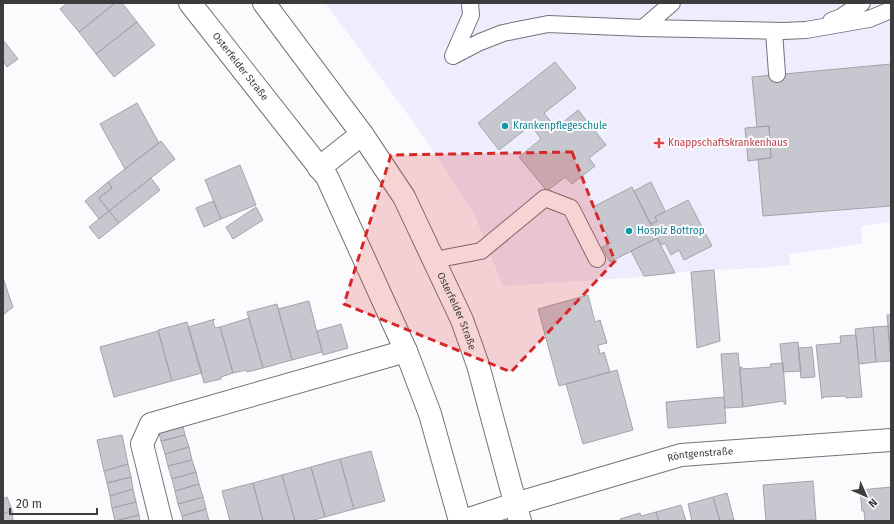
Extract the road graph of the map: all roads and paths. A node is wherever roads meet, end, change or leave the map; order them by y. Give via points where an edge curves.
1 (190, 3) edge
2 (264, 3) edge
3 (470, 3) edge
4 (672, 3) edge
5 (862, 3) edge
6 (891, 10) edge
7 (643, 28) junction
8 (806, 30) junction
9 (774, 31) junction
10 (777, 74) dead end
11 (362, 134) junction
12 (319, 168) junction
13 (598, 258) dead end
14 (434, 260) junction
15 (406, 352) junction
16 (891, 440) edge
17 (518, 512) edge
18 (161, 521) edge
19 (462, 521) edge

1 - 12 street, Osterfelder Straße
2 - 11 street, Osterfelder Straße
3 - 7 lane via 471,15 453,56 503,33 548,24
4 - 7 lane
5 - 8 lane via 841,17
6 - 8 lane via 869,19
7 - 9 lane
8 - 9 lane
9 - 10 lane
11 - 12 street
11 - 14 street, Osterfelder Straße via 404,198
12 - 15 street, Osterfelder Straße via 327,177
13 - 14 lane via 571,208 546,198 481,251
14 - 17 street, Osterfelder Straße via 462,320 478,365
15 - 18 street via 150,424 142,444
15 - 19 street, Osterfelder Straße via 430,414
16 - 17 street, Röntgenstraße via 681,455
17 - 19 street, Osterfelder Straße

